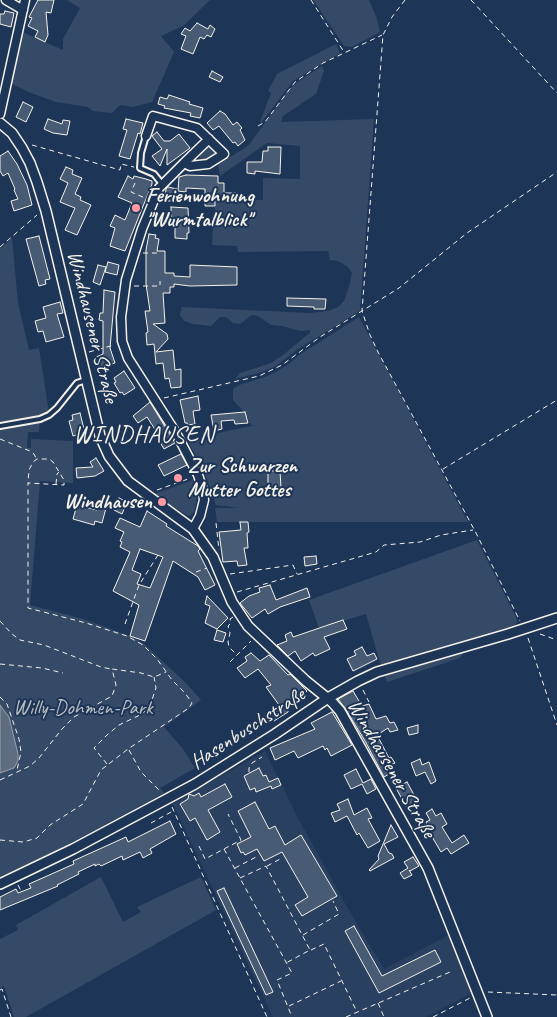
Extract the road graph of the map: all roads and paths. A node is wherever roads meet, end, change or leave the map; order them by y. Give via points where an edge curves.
1 (6, 0) edge
2 (25, 0) edge
3 (311, 0) edge
4 (405, 0) edge
5 (471, 0) edge
6 (23, 10) junction
7 (383, 35) junction
8 (345, 53) junction
9 (0, 77) edge
10 (8, 82) junction
11 (557, 93) edge
12 (0, 114) edge
13 (0, 123) edge
14 (258, 126) dead end
15 (146, 136) joint
16 (209, 139) junction
17 (22, 148) junction
18 (184, 163) junction
19 (130, 166) dead end
20 (557, 172) edge
21 (135, 183) dead end
22 (162, 184) junction
23 (152, 202) junction
24 (46, 211) junction
25 (0, 247) edge
26 (135, 251) junction
27 (160, 252) dead end
28 (160, 281) dead end
29 (125, 284) junction
30 (362, 311) junction
31 (107, 347) dead end
32 (93, 350) dead end
33 (86, 380) junction
34 (156, 400) junction
35 (557, 400) edge
36 (0, 426) edge
37 (0, 439) edge
38 (36, 459) junction
39 (442, 470) junction
40 (59, 472) junction
41 (198, 475) junction
42 (28, 483) junction
43 (56, 484) junction
44 (147, 496) junction
45 (216, 523) dead end
46 (192, 529) junction
47 (475, 530) junction
48 (219, 551) dead end
49 (158, 555) dead end
50 (217, 564) junction
51 (196, 572) dead end
52 (297, 575) junction
53 (222, 576) junction
54 (229, 594) junction
55 (238, 612) junction
56 (557, 618) edge
57 (0, 621) edge
58 (125, 624) dead end
59 (524, 629) junction
60 (539, 633) dead end
61 (256, 635) junction
62 (557, 640) edge
63 (237, 655) junction
64 (230, 662) dead end
65 (0, 664) edge
66 (112, 669) junction
67 (63, 672) dead end
68 (167, 672) junction
69 (154, 677) junction
70 (358, 681) junction
71 (0, 697) edge
72 (328, 698) junction
73 (369, 702) dead end
74 (557, 725) edge
75 (128, 749) junction
76 (262, 757) dead end
77 (108, 765) junction
78 (17, 771) junction
79 (249, 772) dead end
80 (0, 780) edge
81 (168, 799) junction
82 (174, 811) junction
83 (228, 814) dead end
84 (151, 823) dead end
85 (0, 840) edge
86 (199, 846) dead end
87 (224, 849) junction
88 (258, 856) dead end
89 (282, 858) dead end
90 (266, 866) junction
91 (234, 868) junction
92 (240, 878) junction
93 (0, 884) edge
94 (333, 901) dead end
95 (302, 935) junction
96 (310, 950) junction
97 (286, 963) junction
98 (450, 972) dead end
99 (342, 980) junction
100 (0, 990) edge
101 (479, 994) junction
102 (557, 995) edge
103 (378, 1003) junction
104 (288, 1007) junction
105 (357, 1012) junction
106 (11, 1017) edge
107 (268, 1017) edge
108 (292, 1017) edge
109 (346, 1017) edge
110 (384, 1017) edge
111 (433, 1017) edge
112 (487, 1017) edge

1 - 6 street
2 - 6 street
3 - 8 path
4 - 7 path
5 - 11 path
6 - 10 street
7 - 8 path
7 - 30 path
8 - 14 path via 295,82 265,122
9 - 10 street
10 - 12 street
13 - 17 street, Windhausener Straße
15 - 16 street via 153,116 192,126
15 - 22 lane via 140,168 154,174
16 - 18 street
16 - 18 street via 224,154 208,164 190,166
17 - 19 path via 28,144 120,170 122,164
17 - 24 street, Windhausener Straße
18 - 22 street
20 - 30 path via 467,233 399,288
21 - 23 path via 131,192
22 - 23 street
23 - 26 street
24 - 25 path via 40,212
24 - 33 street, Windhausener Straße
26 - 27 path
26 - 29 street
28 - 29 path via 160,286
29 - 34 street via 122,341 128,358
30 - 34 path via 282,365 259,376
30 - 39 path via 378,352
31 - 32 path
33 - 36 lane via 77,383 49,415
33 - 44 street, Windhausener Straße via 104,446 123,475
34 - 41 street
35 - 39 path
37 - 38 path via 30,451
38 - 40 path via 49,459
38 - 42 path via 29,470
39 - 47 path
40 - 43 path
40 - 43 path via 64,485
41 - 44 path via 150,492
41 - 46 street via 204,500
42 - 43 path
42 - 68 path via 28,608 127,636 142,645
44 - 46 street, Windhausener Straße
45 - 48 path
46 - 50 street, Windhausener Straße
47 - 52 path via 420,542 384,545 376,552
47 - 59 path
49 - 58 path via 139,585
50 - 51 path
50 - 53 street, Windhausener Straße
52 - 53 path via 293,565
52 - 54 path
53 - 54 street, Windhausener Straße
54 - 55 street, Windhausener Straße
55 - 61 street, Windhausener Straße
55 - 63 path via 228,626 229,647
56 - 59 street, Hasenbuschstraße
57 - 66 path via 20,640
59 - 70 street, Hasenbuschstraße via 377,672
59 - 74 path
60 - 62 path
61 - 63 path
61 - 72 street, Windhausener Straße
63 - 64 path
65 - 67 path
66 - 69 path
66 - 78 path via 116,685 112,696 74,717 39,758
68 - 69 path
68 - 75 path via 192,703
69 - 77 path via 156,688 147,710 107,734 94,748
70 - 72 street, Hasenbuschstraße
70 - 73 path
71 - 78 path via 7,704 19,739 21,752
72 - 81 street, Hasenbuschstraße
72 - 101 street, Windhausener Straße via 350,726 428,868
75 - 77 path
75 - 81 path via 141,772
76 - 79 path via 252,763
77 - 85 path via 101,770 83,804 50,825 37,838 24,842
78 - 80 path
81 - 82 path
81 - 93 street, Hasenbuschstraße
82 - 84 path
82 - 107 path
83 - 87 path via 240,840
86 - 87 path via 205,859
87 - 91 path
88 - 91 path
89 - 90 path
90 - 92 path
90 - 95 path
91 - 92 path
92 - 97 path
94 - 95 path via 339,914
95 - 96 path
96 - 97 path
96 - 99 path via 324,944
97 - 104 path via 292,973 277,980
98 - 103 path
99 - 104 path
99 - 105 path
100 - 106 path
101 - 102 path
101 - 111 path
101 - 112 street, Windhausener Straße
103 - 105 path
103 - 110 path
104 - 108 path
105 - 109 path

